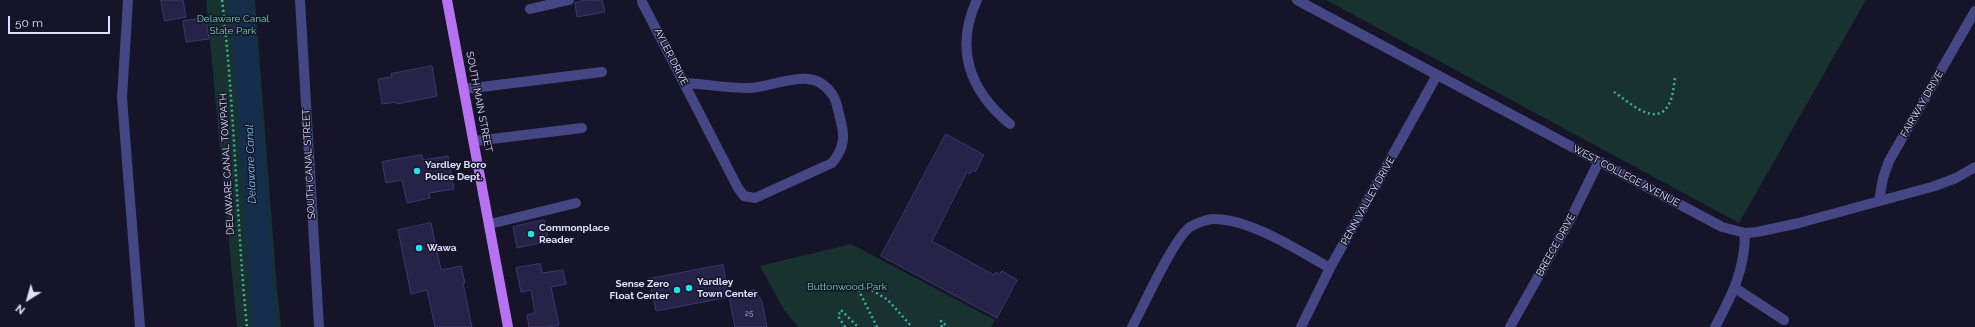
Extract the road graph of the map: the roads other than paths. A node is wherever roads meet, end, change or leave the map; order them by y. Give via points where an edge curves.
1 (128, 0) edge
2 (300, 0) edge
3 (447, 0) edge
4 (569, 0) edge
5 (642, 0) edge
6 (976, 0) edge
7 (1297, 0) edge
8 (530, 8) dead end
9 (1975, 11) edge
10 (602, 72) dead end
11 (1437, 75) junction
12 (684, 83) junction
13 (465, 89) junction
14 (1010, 124) dead end
15 (582, 128) dead end
16 (475, 141) junction
17 (1599, 161) junction
18 (1975, 167) edge
19 (1879, 201) junction
20 (576, 203) dead end
21 (490, 224) junction
22 (1745, 233) junction
23 (1330, 268) junction
24 (1735, 288) junction
25 (1784, 320) dead end
26 (140, 327) edge
27 (319, 327) edge
28 (508, 327) edge
29 (1132, 327) edge
30 (1301, 327) edge
31 (1510, 327) edge
32 (1715, 327) edge

1 - 26 street via 122,98
2 - 27 street, SOUTH CANAL STREET
3 - 13 main road, SOUTH MAIN STREET
4 - 8 street
5 - 12 street, AYLER DRIVE
6 - 14 street via 967,30 966,54 972,79 981,95
7 - 11 street, WEST COLLEGE AVENUE
9 - 19 street, FAIRWAY DRIVE via 1889,161
10 - 13 street
11 - 17 street, WEST COLLEGE AVENUE
11 - 23 street, PENN VALLEY DRIVE
12 - 12 street, AYLER DRIVE via 748,88 801,77 821,82 833,95 844,134 839,155 832,163 755,198 744,196
13 - 16 main road, SOUTH MAIN STREET
15 - 16 street
16 - 21 main road, SOUTH MAIN STREET
17 - 22 street, WEST COLLEGE AVENUE via 1722,227
17 - 31 street, BREECE DRIVE via 1571,218
18 - 19 street, WEST COLLEGE AVENUE via 1935,186
19 - 22 street, WEST COLLEGE AVENUE via 1799,223
20 - 21 street
21 - 28 main road, SOUTH MAIN STREET
22 - 24 street via 1742,268
23 - 29 street via 1268,235 1233,221 1211,219 1189,228 1172,251
23 - 30 street, PENN VALLEY DRIVE
24 - 25 street
24 - 32 street

